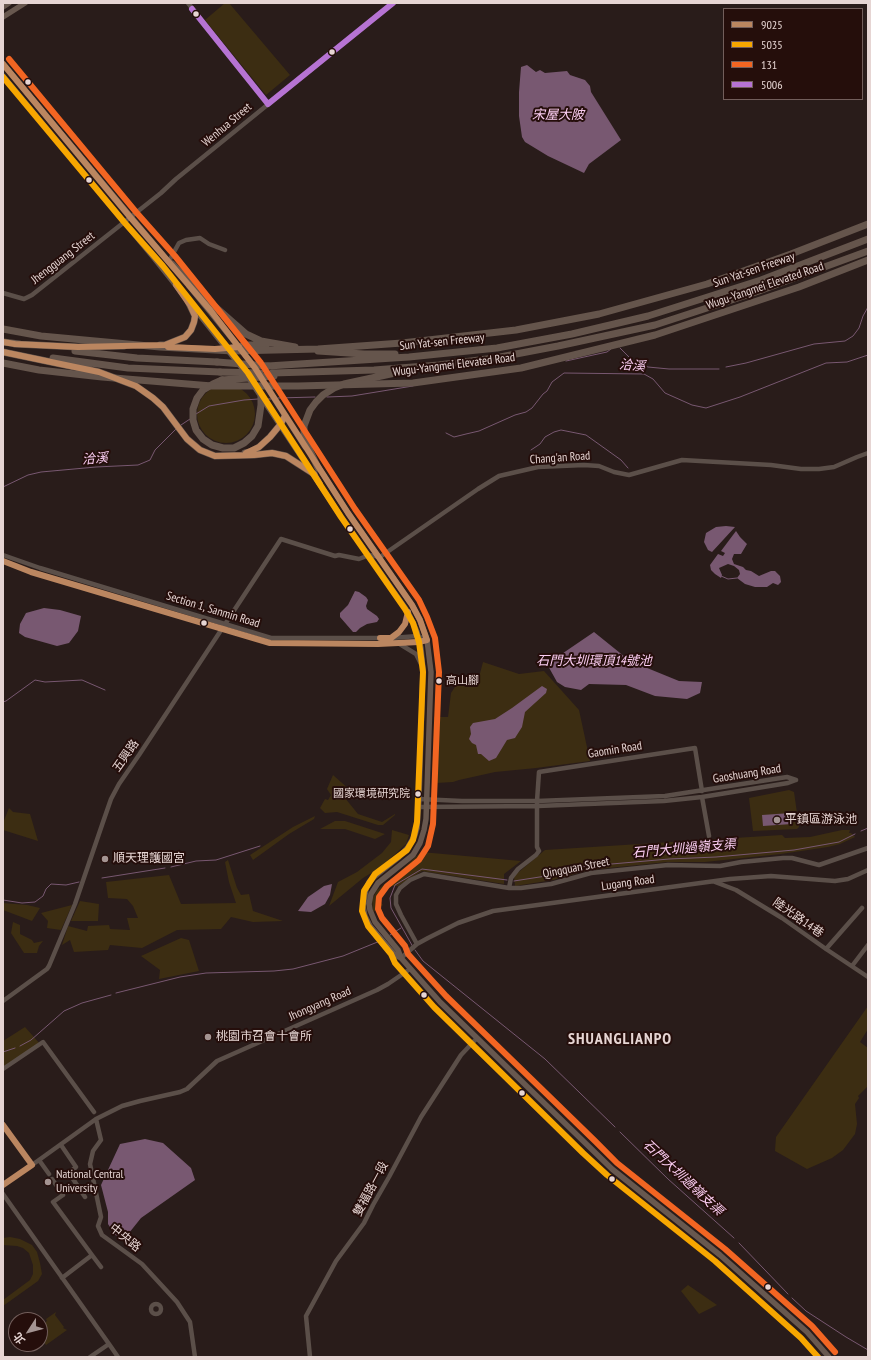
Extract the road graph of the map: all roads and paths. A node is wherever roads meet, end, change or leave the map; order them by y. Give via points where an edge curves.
1 (9, 3) edge
2 (25, 3) edge
3 (188, 3) edge
4 (393, 3) edge
5 (3, 7) edge
6 (3, 17) edge
7 (3, 64) edge
8 (3, 76) edge
9 (268, 104) junction
10 (130, 217) junction
11 (125, 222) junction
12 (868, 224) edge
13 (868, 239) edge
14 (225, 250) dead end
15 (868, 251) edge
16 (868, 260) edge
17 (170, 263) junction
18 (3, 293) edge
19 (186, 297) junction
20 (3, 329) edge
21 (3, 342) edge
22 (15, 344) junction
23 (276, 345) junction
24 (154, 346) junction
25 (239, 347) junction
26 (227, 349) junction
27 (3, 352) edge
28 (437, 354) junction
29 (3, 363) edge
30 (439, 365) junction
31 (273, 374) junction
32 (261, 396) junction
33 (285, 416) junction
34 (280, 424) junction
35 (868, 453) edge
36 (230, 456) junction
37 (318, 468) junction
38 (314, 474) junction
39 (3, 555) edge
40 (369, 555) junction
41 (380, 558) junction
42 (3, 561) edge
43 (408, 612) junction
44 (224, 624) junction
45 (221, 629) junction
46 (391, 638) junction
47 (418, 639) junction
48 (427, 640) junction
49 (397, 643) junction
50 (423, 670) junction
51 (702, 791) junction
52 (702, 797) junction
53 (419, 799) junction
54 (426, 803) junction
55 (538, 803) junction
56 (418, 807) junction
57 (708, 836) dead end
58 (868, 848) edge
59 (868, 870) edge
60 (714, 882) junction
61 (509, 888) junction
62 (862, 908) dead end
63 (417, 944) junction
64 (868, 945) edge
65 (826, 949) junction
66 (401, 958) junction
67 (852, 966) junction
68 (410, 969) junction
69 (868, 977) edge
70 (3, 1002) edge
71 (477, 1038) junction
72 (3, 1069) edge
73 (94, 1112) dead end
74 (96, 1119) junction
75 (3, 1125) edge
76 (61, 1145) junction
77 (39, 1160) junction
78 (32, 1165) junction
79 (49, 1174) dead end
80 (52, 1179) dead end
81 (3, 1185) edge
82 (3, 1194) edge
83 (85, 1197) dead end
84 (92, 1255) junction
85 (101, 1267) dead end
86 (62, 1278) junction
87 (109, 1344) junction
88 (90, 1357) edge
89 (118, 1357) edge
90 (195, 1357) edge
91 (310, 1357) edge
92 (829, 1357) edge

1 - 5 main road
2 - 6 main road
3 - 9 street
4 - 9 street, Wenhua Street
7 - 10 main road
8 - 11 main road
9 - 10 street, Wenhua Street
10 - 11 street, Jhengguang Street
10 - 17 main road
11 - 18 street, Jhengguang Street via 32,295 24,299
11 - 19 main road
12 - 20 highway, Wugu-Yangmei Elevated Road, bridge via 707,284 599,314 516,330 402,343 318,349 233,351 153,347 41,336
13 - 28 highway, Sun Yat-sen Freeway via 761,280 648,316 512,345
14 - 17 street via 200,238 186,240 179,243
15 - 30 highway, Sun Yat-sen Freeway via 759,291 655,325 502,357
16 - 29 highway, Wugu-Yangmei Elevated Road, bridge via 799,287 655,335 521,368 413,383 212,386 102,378
17 - 23 highway via 246,334
17 - 25 main road
19 - 24 highway via 195,316 191,330 185,337 176,341
19 - 26 main road
21 - 22 highway, Sun Yat-sen Freeway
22 - 24 highway via 78,347
22 - 28 highway, Sun Yat-sen Freeway, bridge via 137,358 268,366 409,358
23 - 25 highway
23 - 28 highway via 344,353
24 - 26 highway
25 - 26 highway
25 - 33 main road
26 - 32 main road
27 - 31 highway, bridge via 128,368
27 - 36 highway via 99,372 136,386 163,407 187,439 200,450 215,456
30 - 31 highway, Sun Yat-sen Freeway
30 - 37 highway via 357,380 323,395 310,410 304,426 304,438
31 - 32 highway, bridge via 222,380 203,390 193,409 196,430 203,439 223,448 234,448 244,443 258,426
32 - 34 main road
33 - 34 highway
33 - 37 main road
34 - 36 highway via 259,447 250,452
34 - 38 main road
35 - 41 street, Chang'an Road via 834,467 819,469 682,460 629,476 599,466 538,467 499,476
36 - 38 highway via 286,456
37 - 41 main road
38 - 40 main road
39 - 44 street, Section 1, Sanmin Road
40 - 41 street
40 - 43 main road
40 - 44 street, 五興路 via 359,559 335,556 281,539
41 - 48 main road via 412,605
42 - 45 street, Section 1, Sanmin Road via 31,572
43 - 46 street via 405,624
43 - 47 main road
44 - 45 street, 五興路
44 - 46 street, Section 1, Sanmin Road via 271,638
45 - 49 street, Section 1, Sanmin Road via 270,643
45 - 70 street, 五興路 via 140,756 118,784 75,904 49,966
46 - 47 street, Section 1, Sanmin Road
47 - 48 street, Section 1, Sanmin Road
47 - 49 street, Section 1, Sanmin Road
47 - 50 main road
48 - 54 main road via 431,672
49 - 50 street via 416,654
50 - 53 main road
51 - 52 street, Gaoshuang Road via 787,777 796,780
51 - 55 street, Gaoshuang Road via 665,796
51 - 55 street, Gaomin Road via 695,748 539,772
52 - 55 street, Gaoshuang Road via 664,801
52 - 57 street
53 - 54 street, Gaoshuang Road
53 - 56 main road
54 - 55 street, Gaoshuang Road
54 - 56 street, Gaoshuang Road
54 - 66 main road via 424,830 420,843 405,862 381,880 370,898 371,916 398,950
55 - 61 street via 539,851 518,869 511,878
56 - 66 main road via 417,828 408,847 375,876 364,895 363,906 370,926 394,954
58 - 61 street, Qingquan Street via 819,865 792,858 720,866 668,864 591,873 551,884
59 - 60 street, Lugang Road via 835,882 771,876
60 - 63 street, Lugang Road via 493,911 458,923
60 - 65 street, 陸光路14巷 via 736,890
61 - 63 street, Qingquan Street via 424,874 410,880 400,888 396,895 396,904
62 - 65 street
63 - 66 street, Lugang Road
64 - 67 street
65 - 67 street, 陸光路14巷
66 - 68 main road
67 - 69 street, 陸光路14巷
68 - 71 main road
68 - 74 street, Jhongyang Road via 377,990 217,1061 187,1089 122,1106
71 - 91 street, 雙福路一段 via 461,1055 421,1117 364,1223 336,1261 306,1316
71 - 92 main road via 612,1169 720,1255 807,1332
72 - 73 street via 42,1042
74 - 76 street, Jhongyang Road
74 - 90 street, 中央路 via 100,1140 93,1151 90,1164 101,1217 98,1226 102,1235 142,1264 178,1302 190,1322
75 - 78 street
76 - 77 street, Jhongyang Road
76 - 83 street via 76,1167 69,1173
77 - 78 street, Jhongyang Road
77 - 79 street
78 - 81 street, Jhongyang Road
80 - 84 street via 63,1195 53,1202
82 - 86 street
84 - 85 street
84 - 86 street
86 - 87 street
87 - 88 street
87 - 89 street

